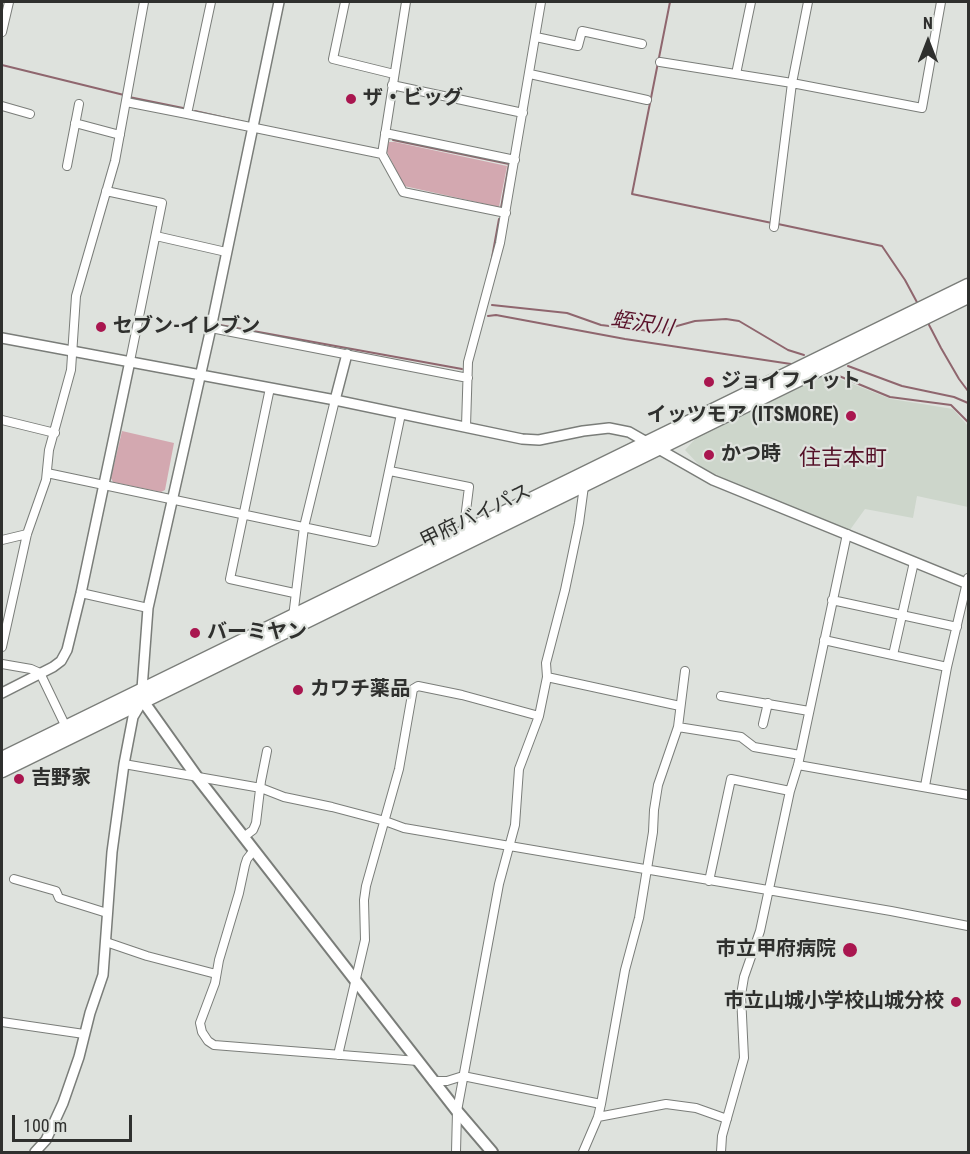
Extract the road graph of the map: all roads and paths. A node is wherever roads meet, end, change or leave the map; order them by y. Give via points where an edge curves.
1 (9, 2) edge
2 (144, 2) edge
3 (211, 2) edge
4 (279, 2) edge
5 (345, 2) edge
6 (405, 2) edge
7 (542, 2) edge
8 (751, 2) edge
9 (808, 2) edge
10 (941, 2) edge
11 (2, 32) edge
12 (536, 37) junction
13 (642, 44) dead end
14 (660, 62) dead end
15 (394, 74) junction
16 (530, 74) junction
17 (736, 74) junction
18 (792, 83) junction
19 (392, 86) junction
20 (126, 98) junction
21 (647, 100) dead end
22 (79, 104) dead end
23 (2, 106) edge
24 (523, 113) junction
25 (30, 114) dead end
26 (188, 114) junction
27 (75, 123) junction
28 (252, 128) junction
29 (385, 133) junction
30 (120, 135) junction
31 (382, 154) junction
32 (515, 160) junction
33 (67, 166) dead end
34 (106, 191) junction
35 (506, 213) junction
36 (774, 227) dead end
37 (156, 236) junction
38 (226, 252) junction
39 (964, 293) edge
40 (211, 328) junction
41 (2, 338) edge
42 (72, 350) junction
43 (347, 354) junction
44 (130, 361) junction
45 (200, 375) junction
46 (468, 378) junction
47 (270, 388) junction
48 (335, 400) junction
49 (401, 414) junction
50 (2, 420) edge
51 (466, 426) junction
52 (55, 433) junction
53 (652, 446) junction
54 (390, 471) junction
55 (47, 473) junction
56 (104, 486) junction
57 (584, 486) junction
58 (172, 499) junction
59 (243, 514) junction
60 (304, 527) junction
61 (466, 531) junction
62 (27, 534) junction
63 (846, 534) junction
64 (2, 540) edge
65 (914, 561) junction
66 (968, 582) edge
67 (81, 593) junction
68 (294, 593) junction
69 (832, 600) junction
70 (148, 608) junction
71 (902, 615) junction
72 (293, 617) junction
73 (957, 627) junction
74 (824, 640) junction
75 (2, 647) edge
76 (893, 655) junction
77 (2, 664) edge
78 (947, 667) junction
79 (685, 671) dead end
80 (40, 673) junction
81 (547, 677) junction
82 (2, 693) edge
83 (142, 695) junction
84 (721, 696) dead end
85 (768, 703) junction
86 (680, 706) junction
87 (809, 711) junction
88 (539, 716) junction
89 (764, 724) dead end
90 (66, 727) junction
91 (678, 727) junction
92 (267, 750) dead end
93 (800, 754) junction
94 (2, 758) edge
95 (124, 765) junction
96 (798, 765) junction
97 (2, 771) edge
98 (197, 777) junction
99 (925, 786) junction
100 (261, 788) junction
101 (790, 791) junction
102 (969, 795) edge
103 (385, 821) junction
104 (244, 836) junction
105 (510, 845) junction
106 (254, 850) junction
107 (646, 870) junction
108 (14, 879) dead end
109 (709, 881) junction
110 (769, 891) junction
111 (107, 913) junction
112 (969, 926) edge
113 (106, 942) junction
114 (216, 974) junction
115 (357, 981) junction
116 (2, 1022) edge
117 (84, 1034) junction
118 (338, 1055) junction
119 (418, 1061) junction
120 (463, 1076) junction
121 (434, 1081) junction
122 (601, 1104) junction
123 (457, 1111) junction
124 (598, 1117) junction
125 (727, 1119) junction
126 (35, 1152) edge
127 (456, 1152) edge
128 (492, 1152) edge
129 (583, 1152) edge
130 (721, 1152) edge

1 - 11 street
2 - 20 street
3 - 26 street
4 - 28 street
5 - 15 street via 333,59
6 - 15 street
7 - 12 street
8 - 17 street
9 - 18 street
10 - 18 street via 922,108
12 - 13 street via 578,46 582,31
12 - 16 street
14 - 17 street
15 - 19 street
16 - 21 street
16 - 24 street
17 - 18 street
18 - 36 street
19 - 24 street
19 - 29 street
20 - 26 street
20 - 30 street
22 - 27 street
23 - 25 street
24 - 32 street
26 - 28 street
27 - 30 street
27 - 33 street
28 - 31 street
28 - 38 street
29 - 31 street
29 - 32 street
30 - 34 street
31 - 35 street via 403,192
32 - 35 street
34 - 37 street via 162,203
34 - 42 street via 76,296
35 - 46 street via 468,362
37 - 38 street
37 - 44 street
38 - 40 street
39 - 53 highway, 甲府バイパス
40 - 43 street
40 - 45 street
41 - 42 street
42 - 44 street
42 - 52 street via 71,370
43 - 46 street
43 - 48 street
44 - 45 street
44 - 56 street
45 - 47 street
45 - 58 street
46 - 51 street
47 - 48 street
47 - 59 street
48 - 49 street
48 - 60 street
49 - 51 street
49 - 54 street
50 - 52 street
51 - 53 street via 539,440 609,428 629,432
52 - 55 street
53 - 57 highway, 甲府バイパス
53 - 61 highway, 甲府バイパス
53 - 63 street via 713,480
54 - 60 street via 374,542
54 - 61 street via 469,488
55 - 56 street
55 - 62 street
56 - 58 street
56 - 67 street
57 - 81 street via 565,590 546,663
57 - 83 highway, 甲府バイパス
58 - 59 street
58 - 70 street
59 - 60 street
59 - 68 street via 230,579
60 - 68 street
61 - 72 highway, 甲府バイパス
62 - 64 street
62 - 75 street
63 - 65 street
63 - 69 street
65 - 66 street
65 - 71 street
66 - 73 street
67 - 70 street
67 - 80 street via 67,650 61,661
68 - 72 street
69 - 71 street
69 - 74 street
70 - 83 street
71 - 73 street
71 - 76 street
72 - 83 highway, 甲府バイパス
73 - 78 street
74 - 76 street
74 - 87 street
76 - 78 street
77 - 80 street
78 - 99 street
79 - 86 street
80 - 82 street
80 - 90 street
81 - 86 street
81 - 88 street
83 - 90 highway, 甲府バイパス
83 - 95 street via 133,717
83 - 97 highway, 甲府バイパス
83 - 98 main road
84 - 85 street
85 - 87 street
85 - 89 street
86 - 91 street
87 - 93 street
88 - 103 street via 462,695 418,686 413,689 401,762
88 - 105 street via 519,770
90 - 94 highway, 甲府バイパス
91 - 93 street via 741,737 754,747
91 - 107 street via 658,785
92 - 100 street
93 - 96 street
95 - 98 street
95 - 111 street
96 - 99 street
96 - 101 street
98 - 100 street
98 - 104 main road
99 - 102 street
100 - 103 street
100 - 104 street via 256,823
101 - 109 street via 731,779
101 - 110 street
103 - 105 street via 404,828
103 - 115 street via 366,886 365,939
104 - 106 main road
105 - 107 street
105 - 120 street via 499,884
106 - 114 street via 245,865
106 - 115 main road
107 - 109 street
107 - 122 street
108 - 111 street via 56,891 60,898
109 - 110 street
110 - 112 street
110 - 125 street via 744,977 744,1058
111 - 113 street
113 - 114 street
113 - 117 street via 103,975
114 - 118 street via 200,1023 202,1032 214,1045
115 - 118 street
115 - 119 main road
116 - 117 street
117 - 126 street via 63,1102 46,1140
118 - 119 street
119 - 121 main road
120 - 121 street
120 - 122 street
120 - 123 street
121 - 123 main road
122 - 124 street
123 - 127 street
123 - 128 main road
124 - 125 street via 666,1104 696,1108
124 - 129 street
125 - 130 street

